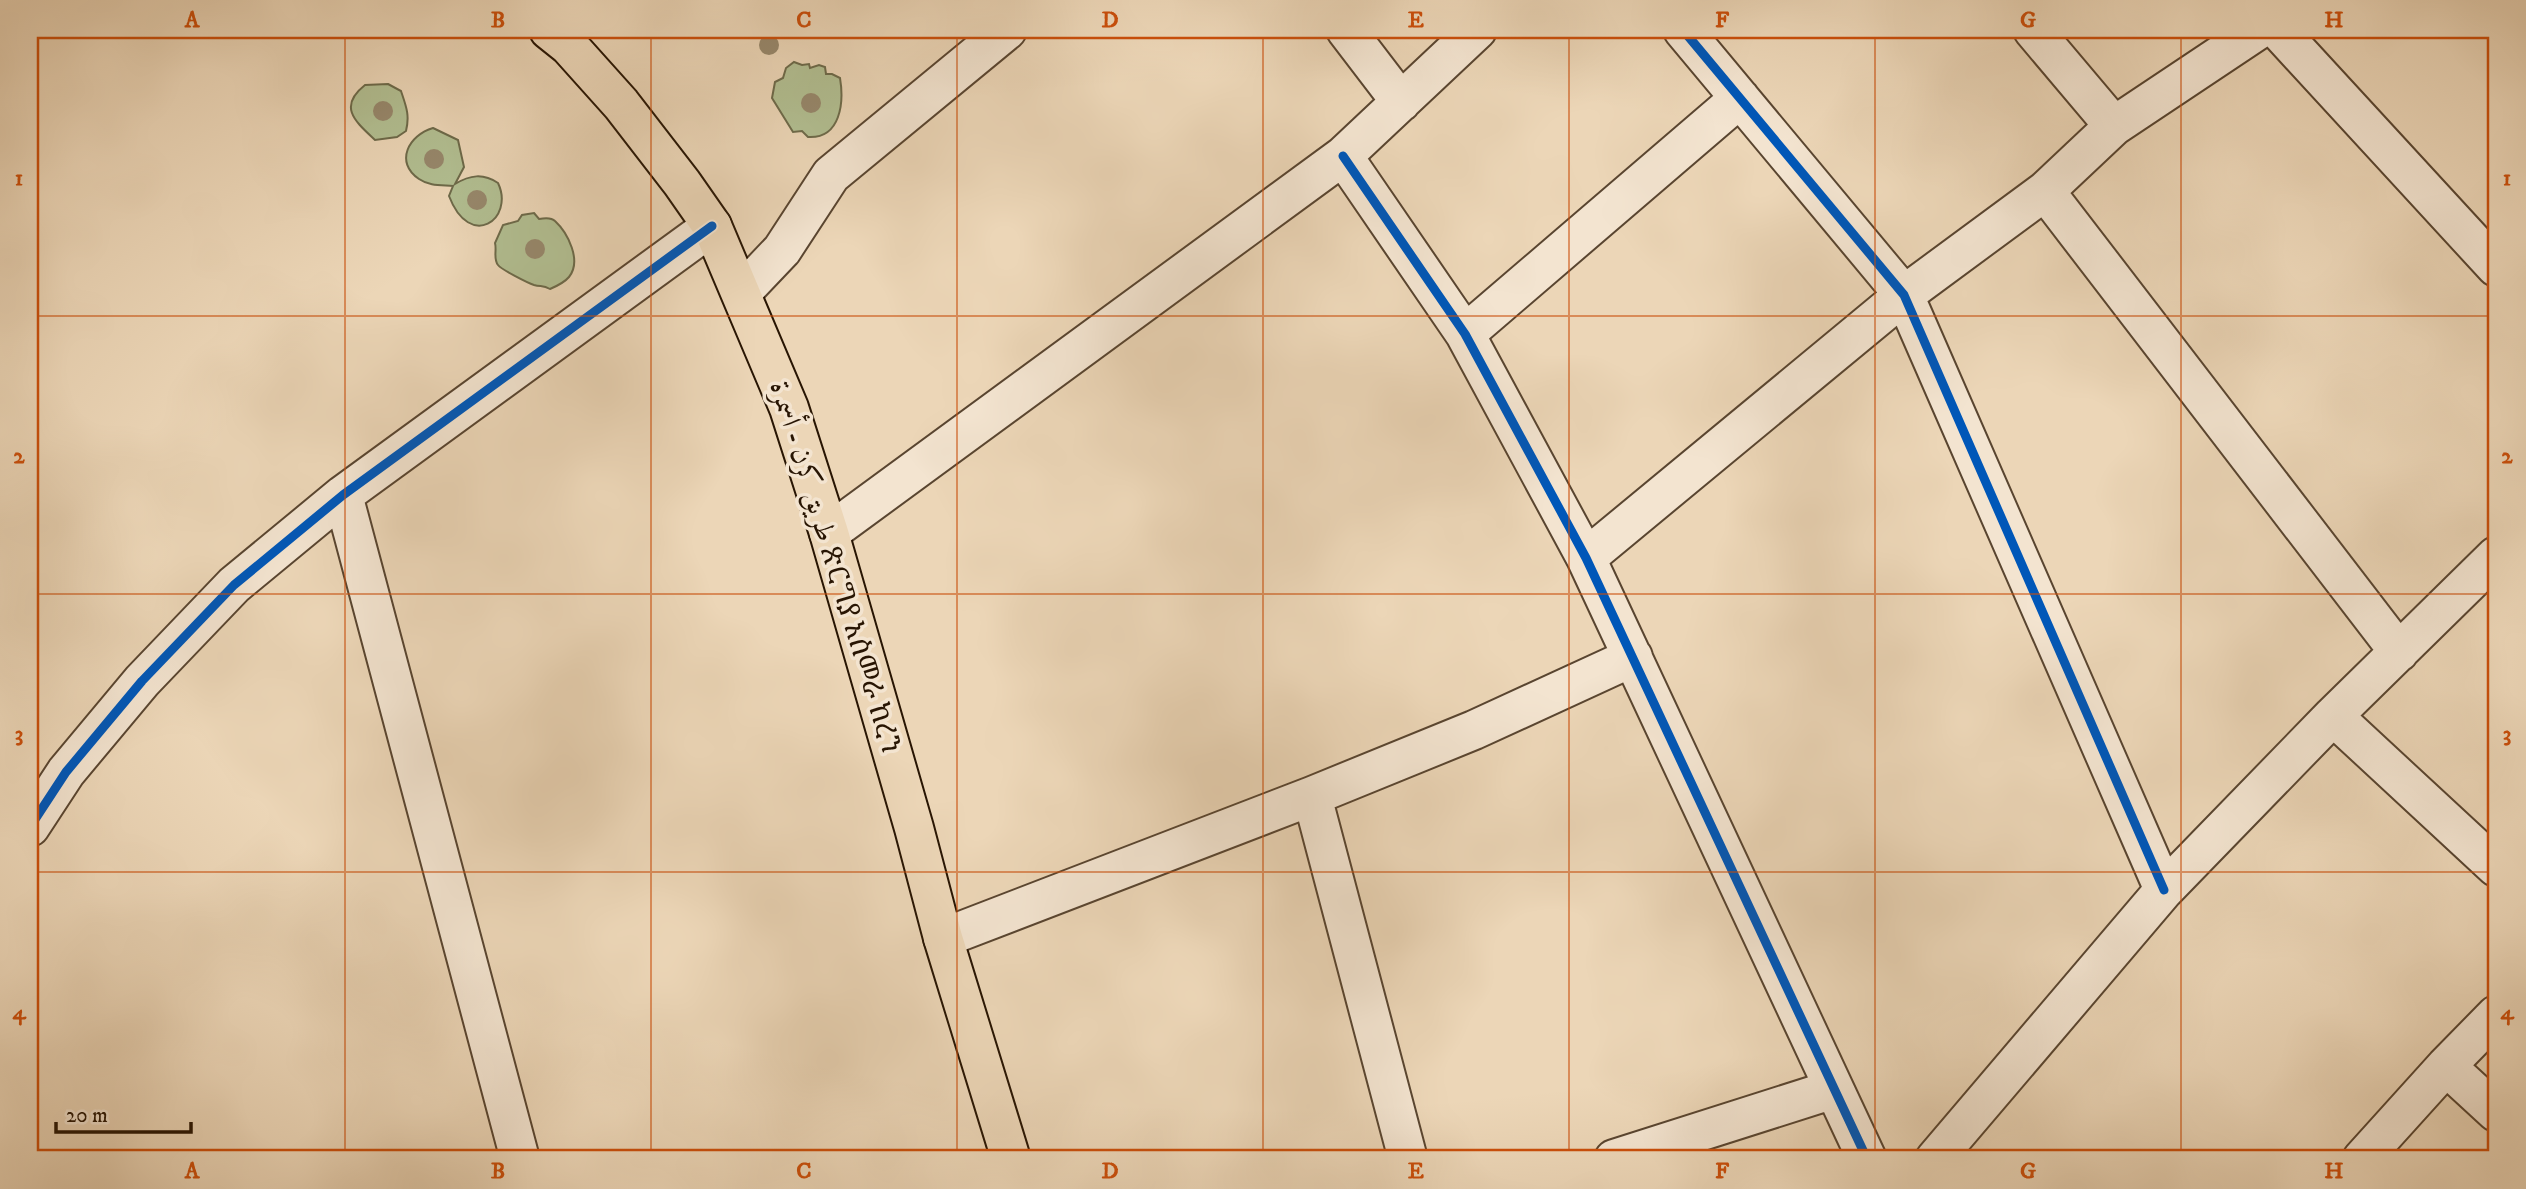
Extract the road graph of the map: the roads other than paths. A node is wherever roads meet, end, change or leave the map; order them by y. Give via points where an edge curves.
1 (549, 30) edge
2 (1007, 30) edge
3 (1346, 30) edge
4 (1477, 30) edge
5 (1683, 30) edge
6 (2033, 30) edge
7 (2259, 30) edge
8 (2278, 30) edge
9 (1740, 98) junction
10 (1401, 102) junction
11 (2114, 126) junction
12 (1343, 156) junction
13 (2045, 191) junction
14 (712, 226) junction
15 (2496, 267) edge
16 (742, 292) junction
17 (1905, 295) junction
18 (1465, 334) junction
19 (343, 495) junction
20 (829, 533) junction
21 (2496, 556) edge
22 (1586, 558) junction
23 (2399, 652) junction
24 (1633, 657) junction
25 (2333, 716) junction
26 (1312, 796) junction
27 (30, 827) edge
28 (2496, 867) edge
29 (2164, 890) junction
30 (943, 938) junction
31 (2496, 1015) edge
32 (2446, 1066) junction
33 (1834, 1088) junction
34 (2496, 1112) edge
35 (520, 1159) edge
36 (1011, 1159) edge
37 (1408, 1159) edge
38 (1614, 1159) edge
39 (1867, 1159) edge
40 (1935, 1159) edge
41 (2362, 1159) edge

1 - 14 highway, طريق كرن - أسمرة ጽርግያ አስመራ ከረን via 621,104
2 - 16 street via 831,174 782,250
3 - 10 street
4 - 10 street
5 - 9 street
6 - 11 street
7 - 11 street
8 - 15 street
9 - 17 street
9 - 18 street
10 - 12 street
11 - 13 street
12 - 18 street
12 - 20 street
13 - 17 street
13 - 23 street
14 - 16 highway, طريق كرن - أسمرة ጽርግያ አስመራ ከረን
14 - 19 street
16 - 20 highway, طريق كرن - أسمرة ጽርግያ አስመራ ከረን via 789,408
17 - 22 street
17 - 29 street
18 - 22 street
19 - 27 street via 233,585 151,671 66,772
19 - 35 street
20 - 30 highway, طريق كرن - أسمرة ጽርግያ አስመራ ከረን
21 - 23 street
22 - 24 street
23 - 25 street
24 - 26 street via 1475,730
24 - 33 street
25 - 28 street
25 - 29 street
26 - 30 street
26 - 37 street
29 - 40 street
30 - 36 highway, طريق كرن - أسمرة ጽርግያ አስመራ ከረን
31 - 32 street
32 - 34 street
32 - 41 street
33 - 38 street
33 - 39 street

